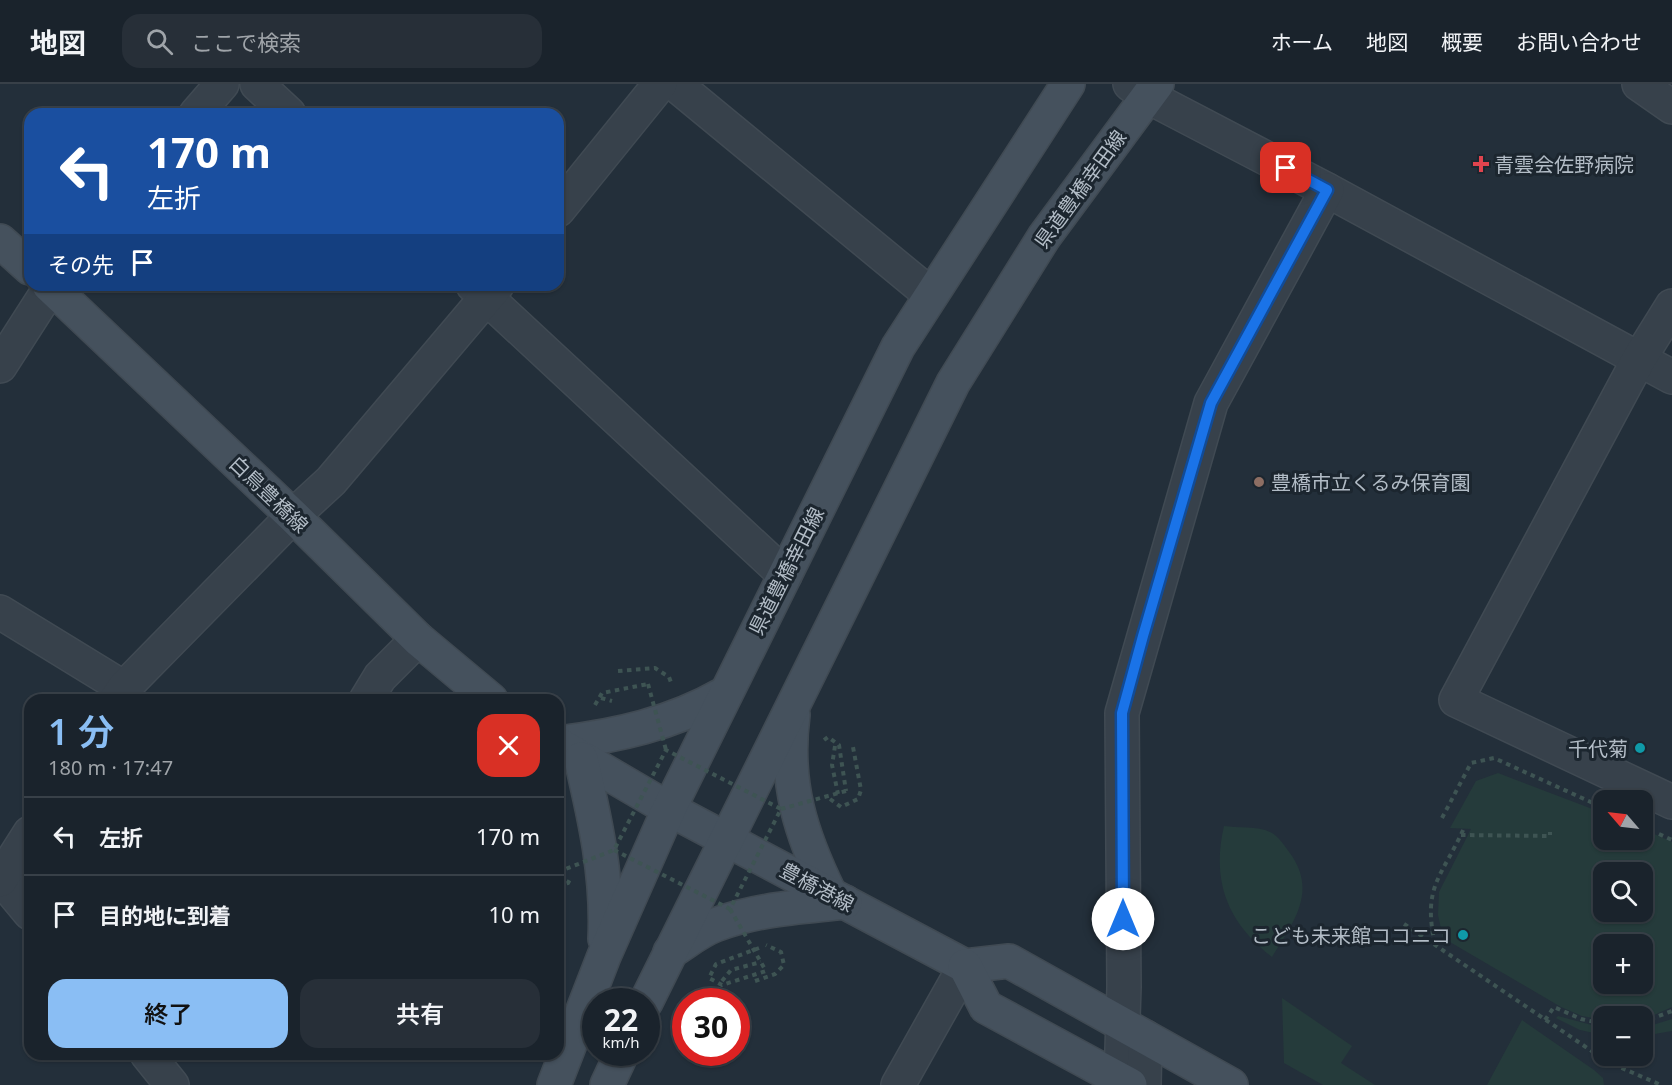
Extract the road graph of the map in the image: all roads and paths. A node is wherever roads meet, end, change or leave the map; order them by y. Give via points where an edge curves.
1 (222, 84) edge
2 (256, 84) edge
3 (660, 84) edge
4 (675, 84) edge
5 (1068, 84) edge
6 (1639, 84) edge
7 (1145, 88) edge
8 (1672, 107) edge
9 (201, 108) edge
10 (282, 108) edge
11 (1327, 190) junction
12 (564, 203) edge
13 (0, 241) edge
14 (24, 262) edge
15 (41, 291) edge
16 (57, 291) edge
17 (484, 291) edge
18 (488, 291) edge
19 (931, 295) junction
20 (1672, 306) edge
21 (1639, 359) junction
22 (0, 366) edge
23 (1672, 377) edge
24 (293, 516) junction
25 (785, 575) junction
26 (0, 612) edge
27 (418, 639) junction
28 (618, 671) dead end
29 (669, 693) dead end
30 (120, 694) edge
31 (370, 694) edge
32 (484, 694) edge
33 (724, 694) junction
34 (664, 700) dead end
35 (795, 702) junction
36 (642, 706) dead end
37 (598, 713) dead end
38 (836, 746) dead end
39 (853, 747) dead end
40 (819, 748) dead end
41 (566, 749) edge
42 (666, 750) junction
43 (828, 790) dead end
44 (838, 794) junction
45 (1672, 802) edge
46 (1593, 803) edge
47 (669, 808) junction
48 (781, 809) junction
49 (1442, 818) dead end
50 (1464, 828) dead end
51 (1550, 832) dead end
52 (1461, 834) junction
53 (1661, 834) dead end
54 (726, 840) junction
55 (1672, 840) edge
56 (24, 842) edge
57 (614, 850) junction
58 (564, 869) edge
59 (0, 878) edge
60 (837, 898) junction
61 (24, 906) edge
62 (730, 909) junction
63 (1404, 924) dead end
64 (1435, 945) junction
65 (670, 952) junction
66 (604, 956) junction
67 (761, 962) junction
68 (965, 966) junction
69 (722, 981) dead end
70 (755, 981) dead end
71 (653, 988) edge
72 (1672, 1011) edge
73 (1653, 1018) edge
74 (1545, 1020) junction
75 (1593, 1021) edge
76 (1134, 1031) junction
77 (564, 1059) edge
78 (564, 1060) edge
79 (616, 1066) edge
80 (1132, 1083) edge
81 (554, 1085) edge
82 (607, 1085) edge
83 (898, 1085) edge
84 (1230, 1085) edge
85 (1662, 1085) edge

1 - 9 street
2 - 10 street
3 - 12 street
4 - 19 street
5 - 19 main road, 県道豊橋幸田線
6 - 8 street
7 - 11 street
7 - 35 main road, 県道豊橋幸田線 via 1044,237 953,383
11 - 21 street
11 - 76 street via 1211,403 1122,713
13 - 14 main road, 白鳥豊橋線
15 - 22 street
16 - 24 main road, 白鳥豊橋線
17 - 24 street via 331,481
18 - 25 street
19 - 25 main road, 県道豊橋幸田線 via 898,347
20 - 21 street
21 - 23 street
21 - 45 street via 1456,700
24 - 27 main road, 白鳥豊橋線
24 - 30 street
25 - 33 main road, 県道豊橋幸田線
26 - 30 street
27 - 31 street via 380,677
27 - 32 main road, 白鳥豊橋線
28 - 29 path via 655,668 669,677
33 - 41 main road via 696,710
33 - 47 main road, 県道豊橋幸田線
34 - 36 path
35 - 54 main road, 県道豊橋幸田線
35 - 60 main road via 791,751 798,812 807,847
37 - 42 path, bridge via 594,703 602,693 648,684
38 - 44 path via 832,765
39 - 43 path via 861,790 858,799 841,807 831,801
40 - 44 path via 828,737 839,745 846,791
41 - 47 main road
41 - 66 main road via 599,838 606,905
42 - 48 path, bridge
42 - 57 path, bridge
44 - 48 path, bridge
46 - 49 path via 1494,758 1471,763
47 - 54 main road, 豊橋港線
47 - 66 main road, 県道豊橋幸田線
48 - 62 path, bridge
50 - 52 path
51 - 52 path via 1550,836
52 - 64 path via 1432,891 1429,918
53 - 55 path
54 - 60 main road, 豊橋港線
54 - 65 main road, 県道豊橋幸田線
56 - 59 street
57 - 58 path, bridge
57 - 62 path, bridge
59 - 61 street
60 - 65 main road via 764,911 714,926
60 - 68 main road, 豊橋港線
62 - 67 path, bridge
63 - 64 path
64 - 74 path
65 - 71 main road, 県道豊橋幸田線
66 - 77 main road, 県道豊橋幸田線
67 - 69 path via 731,970
67 - 70 path, bridge via 766,971 722,985 709,978 716,964 766,945 781,952 784,965 775,974
68 - 76 main road via 1009,962
68 - 80 main road via 986,1006
68 - 83 street
72 - 73 path
74 - 75 path via 1554,1007
74 - 85 path via 1608,1062
76 - 80 street
76 - 84 main road
78 - 81 main road, 県道豊橋幸田線
79 - 82 main road

